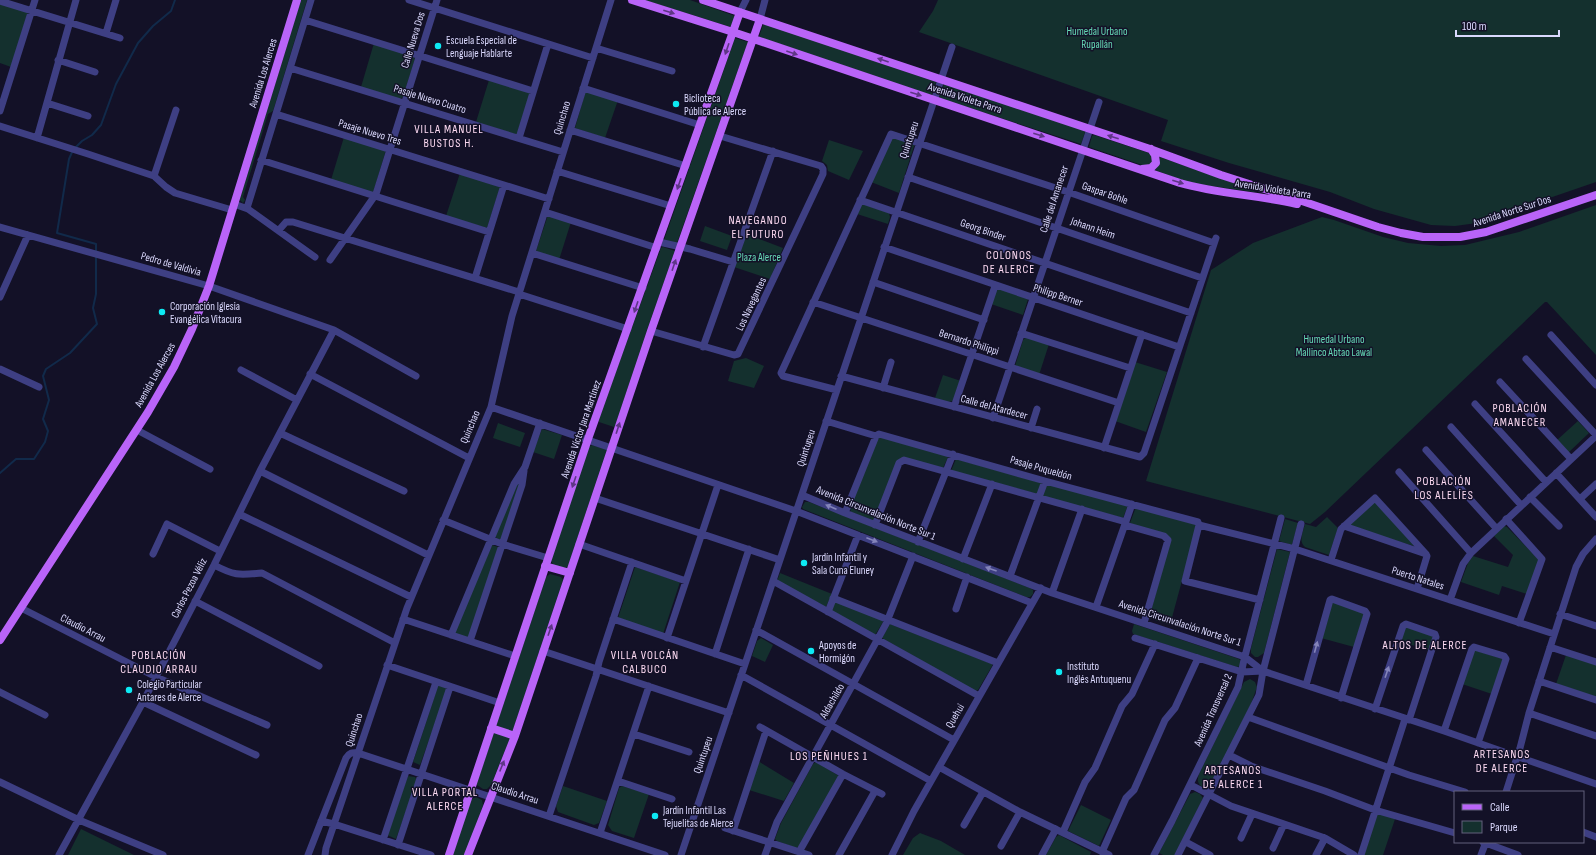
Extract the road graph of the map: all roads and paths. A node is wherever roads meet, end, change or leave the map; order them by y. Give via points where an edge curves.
1 (35, 0) edge
2 (76, 0) edge
3 (116, 0) edge
4 (297, 0) edge
5 (311, 0) edge
6 (409, 0) edge
7 (437, 0) edge
8 (611, 0) edge
9 (632, 0) edge
10 (703, 0) edge
11 (746, 0) edge
12 (765, 0) edge
13 (0, 1) edge
14 (434, 8) junction
15 (31, 11) junction
16 (740, 12) junction
17 (760, 19) junction
18 (305, 20) junction
19 (69, 22) junction
20 (733, 32) junction
21 (106, 33) junction
22 (120, 38) dead end
23 (754, 40) junction
24 (548, 44) junction
25 (952, 47) dead end
26 (596, 48) junction
27 (419, 56) junction
28 (593, 58) junction
29 (58, 60) junction
30 (290, 68) junction
31 (672, 71) dead end
32 (95, 72) dead end
33 (941, 79) junction
34 (583, 88) junction
35 (533, 91) junction
36 (934, 100) junction
37 (1099, 102) dead end
38 (47, 103) junction
39 (405, 103) junction
40 (176, 110) dead end
41 (0, 111) edge
42 (276, 114) junction
43 (88, 116) dead end
44 (700, 125) junction
45 (0, 126) edge
46 (1090, 129) junction
47 (570, 130) junction
48 (720, 136) junction
49 (37, 138) junction
50 (519, 138) junction
51 (920, 143) junction
52 (1083, 149) junction
53 (1150, 149) junction
54 (390, 150) junction
55 (773, 151) junction
56 (563, 152) junction
57 (262, 160) junction
58 (686, 166) junction
59 (1142, 169) junction
60 (558, 171) junction
61 (154, 176) junction
62 (908, 176) junction
63 (504, 185) junction
64 (1068, 192) junction
65 (1596, 195) edge
66 (376, 196) junction
67 (549, 199) junction
68 (860, 200) junction
69 (671, 206) junction
70 (233, 207) junction
71 (1318, 207) junction
72 (247, 208) junction
73 (545, 212) junction
74 (896, 213) junction
75 (0, 227) edge
76 (1057, 227) junction
77 (279, 230) junction
78 (489, 232) junction
79 (28, 235) junction
80 (346, 238) junction
81 (658, 245) junction
82 (680, 247) junction
83 (884, 247) junction
84 (532, 253) junction
85 (315, 257) dead end
86 (330, 260) dead end
87 (733, 262) junction
88 (1045, 263) junction
89 (475, 278) junction
90 (1202, 278) junction
91 (873, 282) junction
92 (209, 286) junction
93 (995, 286) junction
94 (643, 288) junction
95 (519, 293) junction
96 (0, 297) edge
97 (1033, 298) junction
98 (813, 302) junction
99 (1191, 313) junction
100 (861, 318) junction
101 (984, 320) junction
102 (628, 329) junction
103 (334, 330) junction
104 (651, 331) junction
105 (1021, 333) junction
106 (1142, 334) junction
107 (1551, 335) dead end
108 (703, 347) junction
109 (1179, 347) junction
110 (972, 355) junction
111 (1526, 359) dead end
112 (891, 362) dead end
113 (1010, 367) junction
114 (1130, 368) junction
115 (0, 369) edge
116 (241, 370) dead end
117 (310, 374) junction
118 (416, 376) dead end
119 (841, 376) junction
120 (1500, 382) dead end
121 (1596, 385) edge
122 (39, 387) dead end
123 (883, 388) junction
124 (837, 390) junction
125 (297, 400) junction
126 (1119, 403) junction
127 (1475, 404) dead end
128 (491, 407) junction
129 (954, 407) junction
130 (1037, 409) dead end
131 (993, 418) junction
132 (826, 421) junction
133 (540, 423) junction
134 (1451, 427) dead end
135 (1031, 428) junction
136 (137, 430) junction
137 (280, 432) junction
138 (1596, 435) edge
139 (876, 436) junction
140 (588, 439) junction
141 (612, 447) junction
142 (1104, 448) junction
143 (1426, 450) dead end
144 (953, 454) junction
145 (469, 458) junction
146 (1571, 459) junction
147 (525, 467) junction
148 (210, 469) dead end
149 (260, 471) junction
150 (946, 472) junction
151 (1399, 472) dead end
152 (1556, 472) junction
153 (1044, 481) junction
154 (1546, 482) junction
155 (992, 484) junction
156 (1596, 484) edge
157 (718, 485) junction
158 (404, 491) dead end
159 (802, 495) junction
160 (1039, 497) junction
161 (1530, 497) junction
162 (595, 498) junction
163 (1580, 499) junction
164 (1132, 504) junction
165 (1522, 505) junction
166 (1082, 509) junction
167 (796, 511) junction
168 (239, 514) junction
169 (845, 514) junction
170 (1596, 517) edge
171 (1281, 518) dead end
172 (443, 520) junction
173 (1506, 520) junction
174 (1126, 523) junction
175 (1302, 524) dead end
176 (875, 525) junction
177 (1199, 525) junction
178 (1344, 526) junction
179 (1559, 526) dead end
180 (1496, 528) junction
181 (702, 534) junction
182 (858, 535) junction
183 (1596, 539) edge
184 (492, 540) junction
185 (918, 542) junction
186 (502, 544) junction
187 (579, 544) junction
188 (1274, 544) junction
189 (1295, 548) junction
190 (749, 549) junction
191 (220, 551) junction
192 (1471, 553) junction
193 (153, 554) dead end
194 (1426, 554) junction
195 (428, 555) junction
196 (913, 556) junction
197 (963, 559) junction
198 (780, 560) junction
199 (1331, 560) junction
200 (547, 562) junction
201 (632, 562) junction
202 (214, 565) junction
203 (570, 573) junction
204 (1010, 576) junction
205 (967, 577) junction
206 (686, 581) junction
207 (773, 581) junction
208 (1040, 588) junction
209 (1416, 589) junction
210 (1052, 592) junction
211 (411, 597) junction
212 (833, 598) junction
213 (195, 600) junction
214 (1260, 600) junction
215 (1450, 600) junction
216 (1032, 603) junction
217 (1096, 607) junction
218 (21, 608) junction
219 (956, 609) dead end
220 (828, 612) junction
221 (1560, 614) junction
222 (403, 619) junction
223 (613, 619) junction
224 (888, 620) junction
225 (1144, 623) junction
226 (1519, 623) junction
227 (1596, 626) edge
228 (756, 630) junction
229 (1554, 634) junction
230 (451, 635) junction
231 (667, 638) junction
232 (1135, 638) dead end
233 (0, 640) edge
234 (878, 640) junction
235 (470, 641) junction
236 (395, 643) junction
237 (1155, 644) junction
238 (1550, 647) junction
239 (543, 651) junction
240 (715, 654) junction
241 (516, 656) junction
242 (1245, 657) junction
243 (1198, 658) junction
244 (1596, 662) edge
245 (998, 663) junction
246 (745, 664) junction
247 (387, 665) junction
248 (319, 666) dead end
249 (598, 669) junction
250 (1263, 671) junction
251 (1242, 672) junction
252 (741, 675) junction
253 (156, 677) junction
254 (1539, 681) junction
255 (436, 682) junction
256 (854, 684) junction
257 (1306, 685) junction
258 (450, 686) junction
259 (649, 686) junction
260 (0, 692) edge
261 (979, 696) junction
262 (1341, 698) junction
263 (1596, 700) edge
264 (143, 702) junction
265 (500, 703) junction
266 (1375, 709) junction
267 (729, 713) junction
268 (1529, 713) junction
269 (45, 715) dead end
270 (1248, 717) junction
271 (1407, 719) junction
272 (267, 725) dead end
273 (831, 725) junction
274 (491, 728) junction
275 (1444, 731) junction
276 (634, 734) junction
277 (515, 736) junction
278 (1596, 736) edge
279 (954, 740) junction
280 (1478, 743) junction
281 (358, 752) junction
282 (689, 752) dead end
283 (256, 755) dead end
284 (1229, 755) junction
285 (1518, 756) junction
286 (813, 757) junction
287 (939, 767) junction
288 (1389, 768) junction
289 (407, 769) junction
290 (421, 773) junction
291 (843, 774) junction
292 (618, 781) junction
293 (931, 781) junction
294 (0, 782) edge
295 (1596, 784) edge
296 (1191, 785) junction
297 (471, 790) junction
298 (1462, 791) edge
299 (1506, 791) edge
300 (983, 792) junction
301 (1209, 795) junction
302 (490, 796) junction
303 (672, 799) dead end
304 (1374, 810) junction
305 (1020, 812) junction
306 (1252, 814) junction
307 (549, 816) junction
308 (79, 820) junction
309 (321, 821) junction
310 (334, 824) junction
311 (1284, 824) junction
312 (964, 825) dead end
313 (725, 828) dead end
314 (1056, 829) junction
315 (733, 830) junction
316 (1063, 832) junction
317 (1584, 832) edge
318 (600, 833) junction
319 (1454, 834) edge
320 (1596, 837) edge
321 (1241, 838) dead end
322 (1325, 838) junction
323 (383, 840) junction
324 (770, 842) junction
325 (1186, 842) junction
326 (1485, 843) edge
327 (1488, 843) edge
328 (398, 845) junction
329 (1001, 846) dead end
330 (1273, 848) dead end
331 (799, 852) junction
332 (1105, 853) edge
333 (59, 855) edge
334 (163, 855) edge
335 (308, 855) edge
336 (325, 855) edge
337 (431, 855) edge
338 (449, 855) edge
339 (468, 855) edge
340 (665, 855) edge
341 (681, 855) edge
342 (765, 855) edge
343 (809, 855) edge
344 (839, 855) edge
345 (892, 855) edge
346 (1042, 855) edge
347 (1154, 855) edge
348 (1178, 855) edge
349 (1210, 855) edge
350 (1316, 855) edge
351 (1354, 855) edge
352 (1360, 855) edge
353 (1481, 855) edge
354 (1518, 855) edge

1 - 15 street
2 - 19 street
3 - 21 street
4 - 70 main road, Avenida Los Alerces
5 - 18 street
6 - 14 street
7 - 14 street, Calle Nueva Dos
8 - 26 street, Quinchao
9 -> 20 main road, Avenida Violeta Parra
10 - 16 main road, Avenida Violeta Parra
11 - 16 street
12 - 17 street
13 - 15 street
14 - 24 street
14 - 27 street, Calle Nueva Dos
15 - 19 street
15 - 41 street
16 - 17 main road, Avenida Violeta Parra
16 - 20 main road, Avenida Víctor Jara Martínez
17 - 23 main road
33 -> 17 main road, Avenida Violeta Parra
18 - 27 street
18 - 30 street
19 - 21 street
19 - 29 street
20 - 23 main road, Avenida Violeta Parra
20 -> 44 main road, Avenida Víctor Jara Martínez
21 - 22 street
23 -> 36 main road, Avenida Violeta Parra
23 - 48 main road
24 - 28 street
24 - 35 street
25 - 33 street, Quintupeu
26 - 28 street, Quinchao
26 - 31 street
27 - 35 street
27 - 39 street, Calle Nueva Dos
28 - 34 street, Quinchao
29 - 32 street
29 - 38 street
30 - 39 street, Pasaje Nuevo Cuatro
30 - 42 street
33 - 36 street, Quintupeu
33 - 46 main road, Avenida Violeta Parra
34 - 44 street
34 - 47 street, Quinchao
35 - 50 street
36 - 51 street, Quintupeu
36 -> 52 main road, Avenida Violeta Parra
37 - 46 street, Calle del Amanecer
38 - 43 street
38 - 49 street
39 - 50 street, Pasaje Nuevo Cuatro
39 - 54 street, Calle Nueva Dos
40 - 61 street
42 - 54 street, Pasaje Nuevo Tres
42 - 57 street
44 - 58 main road, Avenida Víctor Jara Martínez
45 - 49 street
46 - 52 street, Calle del Amanecer
53 -> 46 main road, Avenida Violeta Parra
47 - 56 street, Quinchao
47 - 58 street
48 - 55 street, Los Navegantes
48 - 82 main road
49 - 61 street
50 - 56 street, Pasaje Nuevo Cuatro
51 - 62 street, Quintupeu
51 - 64 street, Gaspar Bohle
51 - 68 street, Gaspar Bohle via 891,134
52 - 59 main road, Avenida Violeta Parra
52 - 64 street, Calle del Amanecer
53 - 59 main road via 1155,155 1156,163 1151,168
53 - 71 main road, Avenida Violeta Parra
54 - 63 street, Pasaje Nuevo Tres
54 - 66 street, Calle Nueva Dos
55 - 87 street
55 - 108 street, Los Navegantes via 820,166 823,169 822,174 740,352 734,356
56 - 60 street, Quinchao
57 - 66 street
57 - 72 street
58 -> 69 main road, Avenida Víctor Jara Martínez
59 -> 71 main road, Avenida Violeta Parra via 1191,186
60 - 67 street, Quinchao
60 - 69 street
61 - 70 street via 175,193
62 - 74 street, Quintupeu
62 - 76 street, Johann Heim
63 - 67 street, Pasaje Nuevo Tres
63 - 78 street
64 - 76 street, Calle del Amanecer
64 - 90 street, Gaspar Bohle via 1215,241
65 - 71 main road, Avenida Norte Sur Dos via 1502,228 1460,237 1434,238 1401,233
66 - 78 street
66 - 80 street, Calle Nueva Dos
67 - 73 street, Quinchao
68 - 74 street, Georg Binder
68 - 98 street
69 - 81 main road, Avenida Víctor Jara Martínez
70 - 72 street
70 - 92 main road, Avenida Los Alerces
72 - 77 street
73 - 81 street
73 - 84 street, Quinchao
74 - 83 street, Quintupeu
74 - 88 street, Georg Binder
75 - 79 street, Pedro de Valdivia
76 - 88 street, Calle del Amanecer
76 - 90 street, Johann Heim
77 - 80 street via 284,224 291,222
77 - 85 street
78 - 89 street
79 - 92 street, Pedro de Valdivia
79 - 96 street
80 - 86 street, Calle Nueva Dos
80 - 89 street
81 - 82 street
81 - 94 main road, Avenida Víctor Jara Martínez
82 - 87 street
104 -> 82 main road
83 - 91 street, Quintupeu
83 - 93 street, Philipp Berner
84 - 94 street
84 - 95 street, Quinchao
87 - 108 street
88 - 97 street, Calle del Amanecer
88 - 99 street, Georg Binder
89 - 95 street
90 - 99 street
91 - 100 street, Quintupeu
91 - 101 street
92 - 103 street, Pedro de Valdivia
92 - 136 main road, Avenida Los Alerces via 174,367
93 - 97 street, Philipp Berner
93 - 101 street
94 -> 102 main road, Avenida Víctor Jara Martínez
95 - 102 street
95 - 128 street, Quinchao
97 - 105 street, Calle del Amanecer
97 - 106 street, Philipp Berner
98 - 100 street, Bernardo Philippi
98 - 124 street via 781,375
99 - 109 street
100 - 110 street, Bernardo Philippi
100 - 119 street, Quintupeu
101 - 110 street
102 - 140 main road, Avenida Víctor Jara Martínez
103 - 117 street, Carlos Pezoa Véliz
103 - 118 street, Pedro de Valdivia
104 - 108 street, Los Navegantes
141 -> 104 main road
105 - 113 street, Calle del Amanecer
105 - 114 street
106 - 109 street, Philipp Berner
106 - 114 street
107 - 121 street
109 - 142 street, Calle del Atardecer via 1144,453 1138,457
110 - 113 street, Bernardo Philippi
110 - 129 street
111 - 138 street
112 - 123 street
113 - 126 street, Bernardo Philippi
113 - 131 street, Calle del Amanecer
114 - 126 street
115 - 122 street
116 - 125 street
117 - 125 street, Carlos Pezoa Véliz
117 - 145 street
119 - 123 street, Calle del Atardecer
119 - 124 street, Quintupeu
120 - 146 street
123 - 129 street, Calle del Atardecer
124 - 132 street, Quintupeu
125 - 137 street, Carlos Pezoa Véliz
126 - 142 street
127 - 154 street
128 - 133 street
128 - 145 street, Quinchao
129 - 131 street, Calle del Atardecer
130 - 135 street
131 - 135 street, Calle del Atardecer
132 - 139 street, Pasaje Puqueldón
132 - 159 street, Quintupeu
133 - 140 street
133 - 147 street
134 - 165 street
135 - 142 street, Calle del Atardecer
136 - 148 street
136 - 218 main road, Avenida Los Alerces
137 - 149 street, Carlos Pezoa Véliz
137 - 158 street
138 - 146 street
139 - 144 street, Pasaje Puqueldón via 879,434
139 - 169 street
140 - 141 street
140 -> 200 main road, Avenida Víctor Jara Martínez
141 - 157 street
141 - 162 main road
143 - 180 street
144 - 150 street
144 - 153 street, Pasaje Puqueldón
145 - 172 street, Quinchao
146 - 152 street
147 - 184 street via 514,484
147 - 186 street via 522,485
149 - 168 street, Carlos Pezoa Véliz
149 - 195 street
150 - 155 street
150 - 176 street via 901,461
150 - 185 street
151 - 192 street
152 - 154 street
152 - 163 street
153 - 160 street
153 - 164 street, Pasaje Puqueldón
154 - 161 street
155 - 160 street
155 - 197 street
156 - 163 street
157 - 167 street
157 - 181 street
159 - 167 street, Quintupeu
169 -> 159 street, Avenida Circunvalación Norte Sur 1
160 - 166 street
160 - 204 street
161 - 165 street
161 - 179 street
162 - 181 street
162 - 187 main road
163 - 170 street
164 - 174 street
164 - 177 street, Pasaje Puqueldón via 1198,522
165 - 173 street
166 - 174 street
166 - 210 street
167 - 182 street
167 - 198 street, Quintupeu
168 - 191 street, Carlos Pezoa Véliz
168 - 211 street
169 - 176 street, Avenida Circunvalación Norte Sur 1
171 - 188 street, Avenida Transversal 2
172 - 184 street
172 - 195 street, Quinchao
173 - 180 street
173 - 226 street via 1542,559
174 - 217 street
174 - 225 street via 1164,536 1168,542
175 - 189 street
176 - 185 street, Avenida Circunvalación Norte Sur 1
177 - 188 street, Pasaje Puqueldón
177 - 214 street via 1185,581
178 - 194 street
178 - 194 street via 1376,498
178 - 199 street
180 - 192 street
181 - 190 street
181 - 206 street
182 -> 196 street
182 - 212 street
183 - 221 street via 1578,563
184 - 186 street
184 - 230 street
185 - 197 street, Avenida Circunvalación Norte Sur 1
186 - 200 street
186 - 235 street
187 - 201 street
187 - 203 main road
188 - 189 street, Puerto Natales
188 - 214 street, Avenida Transversal 2
189 - 199 street, Puerto Natales
189 - 250 street
190 - 198 street
190 - 240 street
191 - 193 street via 168,524
191 - 202 street, Carlos Pezoa Véliz
192 - 215 street via 1463,564
194 - 209 street
195 - 211 street, Quinchao
196 - 205 street
196 - 224 street, Aldachildo
204 -> 197 street, Avenida Circunvalación Norte Sur 1
198 - 207 street, Quintupeu
199 - 209 street, Puerto Natales
200 - 203 main road
200 - 241 main road, Avenida Víctor Jara Martínez
201 - 206 street
201 - 223 street
202 - 213 street, Carlos Pezoa Véliz
202 - 236 street via 231,574 262,573
239 -> 203 main road
204 - 208 street, Avenida Circunvalación Norte Sur 1
205 - 216 street
205 - 219 street
206 - 231 street
207 - 220 street
207 - 228 street, Quintupeu
208 - 210 street, Avenida Circunvalación Norte Sur 1
208 - 216 street, Quehui
209 - 215 street, Puerto Natales
210 - 217 street, Avenida Circunvalación Norte Sur 1
211 - 222 street, Quinchao
212 - 220 street
212 - 224 street
213 - 248 street
213 - 253 street, Carlos Pezoa Véliz
214 - 242 street, Avenida Transversal 2
215 - 226 street, Puerto Natales
216 - 245 street, Quehui
217 - 225 street, Avenida Circunvalación Norte Sur 1
218 - 233 main road, Avenida Los Alerces
218 - 253 street, Claudio Arrau
220 - 234 street
221 - 227 street
221 - 229 street
222 - 230 street
222 - 236 street, Quinchao
223 - 231 street
223 - 249 street
224 - 234 street, Aldachildo
224 - 245 street
225 - 242 street, Avenida Circunvalación Norte Sur 1
226 - 229 street, Puerto Natales
228 - 246 street, Quintupeu
228 - 256 street
229 - 238 street
230 - 235 street
231 - 240 street
232 - 237 street
234 - 256 street, Aldachildo
234 - 261 street
235 - 241 street
236 - 247 street, Quinchao
237 - 243 street
237 - 316 street via 1132,694 1122,706
238 - 244 street
238 - 254 street
239 - 249 street
239 - 277 main road
240 - 246 street
241 - 265 main road, Avenida Víctor Jara Martínez
242 - 250 street, Avenida Circunvalación Norte Sur 1
242 - 251 street, Avenida Transversal 2
243 - 251 street
243 - 332 street via 1175,708 1165,720 1134,790 1126,798
245 - 261 street, Quehui
246 - 252 street, Quintupeu
247 - 255 street
247 - 281 street, Quinchao
249 - 259 street
249 - 307 street
250 - 251 street
250 - 257 street, Avenida Circunvalación Norte Sur 1
250 - 270 street via 1260,692
251 - 296 street, Avenida Transversal 2 via 1238,687
252 - 267 street, Quintupeu
252 - 273 street
253 - 264 street, Carlos Pezoa Véliz
253 - 272 street, Claudio Arrau
254 - 263 street
254 - 268 street
255 - 258 street
255 - 289 street
256 - 273 street, Aldachildo
256 - 279 street
257 - 262 street, Avenida Circunvalación Norte Sur 1
257 -> 262 street via 1332,599 1367,612
258 - 265 street
258 - 290 street
259 - 267 street
259 - 276 street
260 - 269 street
261 - 279 street, Quehui
262 - 266 street, Avenida Circunvalación Norte Sur 1
264 - 283 street
264 - 308 street, Carlos Pezoa Véliz
265 - 274 main road, Avenida Víctor Jara Martínez
266 - 271 street, Avenida Circunvalación Norte Sur 1
266 -> 271 street via 1404,624 1436,635
267 - 341 street, Quintupeu
268 - 278 street
268 - 285 street
270 - 284 street
270 - 288 street
271 - 275 street, Avenida Circunvalación Norte Sur 1
271 - 288 street
273 - 286 street, Aldachildo
273 - 293 street
274 - 277 main road
274 - 297 main road, Avenida Víctor Jara Martínez
275 - 280 street, Avenida Circunvalación Norte Sur 1
275 - 280 street via 1472,648 1506,657
276 - 282 street
276 - 292 street
302 -> 277 main road
279 - 287 street, Quehui
280 - 285 street, Avenida Circunvalación Norte Sur 1
281 - 289 street, Claudio Arrau
281 - 309 street via 353,752 346,758
281 - 310 street, Quinchao
284 - 301 street
284 - 304 street via 1251,766
285 - 295 street, Avenida Circunvalación Norte Sur 1
285 - 299 street
286 - 291 street
286 - 315 street via 763,729
286 - 324 street, Aldachildo via 777,822
287 - 293 street, Quehui
287 - 300 street
288 - 298 street
288 - 304 street
289 - 290 street, Claudio Arrau
289 - 323 street
290 - 297 street, Claudio Arrau
290 - 328 street
291 - 331 street
291 - 344 street via 878,793
292 - 303 street
292 - 318 street
293 - 345 street, Quehui
294 - 308 street
296 - 301 street
296 - 347 street, Avenida Transversal 2
297 - 302 street, Claudio Arrau
297 - 338 main road, Avenida Víctor Jara Martínez
300 - 305 street
300 - 312 street
301 - 306 street
301 - 325 street
302 - 307 street, Claudio Arrau
302 - 339 main road
304 - 319 street
304 - 352 street
305 - 314 street
305 - 329 street
306 - 311 street
306 - 321 street
307 - 318 street, Claudio Arrau
308 - 333 street, Carlos Pezoa Véliz
308 - 334 street
309 - 310 street
309 - 335 street
310 - 323 street
310 - 336 street, Quinchao
311 - 322 street
311 - 330 street
313 - 315 street
314 - 316 street
314 - 346 street
315 - 324 street
316 - 332 street
317 - 320 street
318 - 340 street, Claudio Arrau
322 - 350 street
322 - 351 street
323 - 328 street
324 - 331 street
324 - 342 street, Aldachildo
325 - 348 street
325 - 349 street
326 - 353 street
327 - 354 street
328 - 337 street
331 - 343 street

